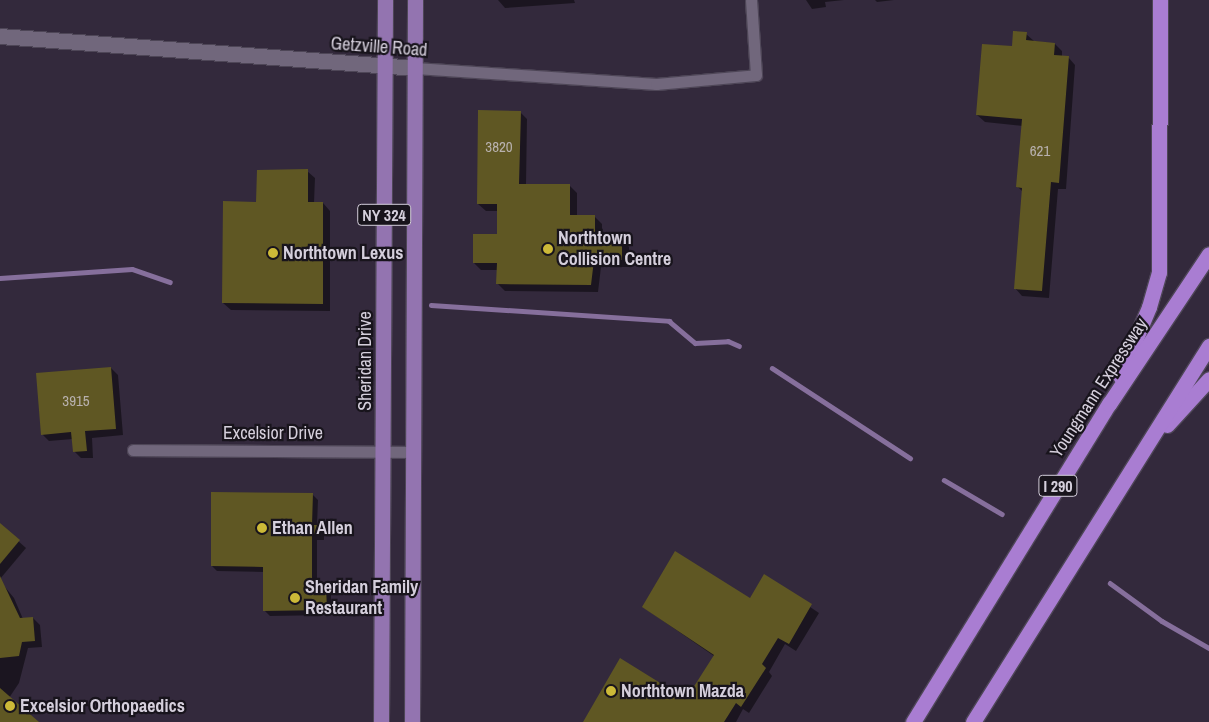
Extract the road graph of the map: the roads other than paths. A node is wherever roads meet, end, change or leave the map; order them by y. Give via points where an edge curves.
1 (385, 0) edge
2 (415, 0) edge
3 (751, 0) edge
4 (1160, 0) edge
5 (0, 36) edge
6 (385, 66) junction
7 (415, 68) junction
8 (1209, 254) edge
9 (1209, 346) edge
10 (1209, 379) edge
11 (1109, 404) junction
12 (133, 450) dead end
13 (383, 452) junction
14 (414, 452) junction
15 (1135, 462) junction
16 (382, 722) edge
17 (412, 722) edge
18 (913, 722) edge
19 (972, 722) edge

1 - 6 main road, Sheridan Drive / NY 324
2 - 7 main road, NY 324
3 - 7 street, Getzville Road via 756,75 656,84
4 - 11 highway via 1158,272 1149,307
5 - 6 street, Getzville Road
6 - 7 street, Getzville Road
6 - 13 main road, Sheridan Drive / NY 324
7 - 14 main road, NY 324
8 - 11 highway, Youngmann Expressway / I 290
9 - 15 highway
10 - 15 highway
11 - 18 highway, Youngmann Expressway / I 290
12 - 13 street, Excelsior Drive
13 - 14 street, Excelsior Drive
13 - 16 main road, Sheridan Drive / NY 324
14 - 17 main road, NY 324
15 - 19 highway

